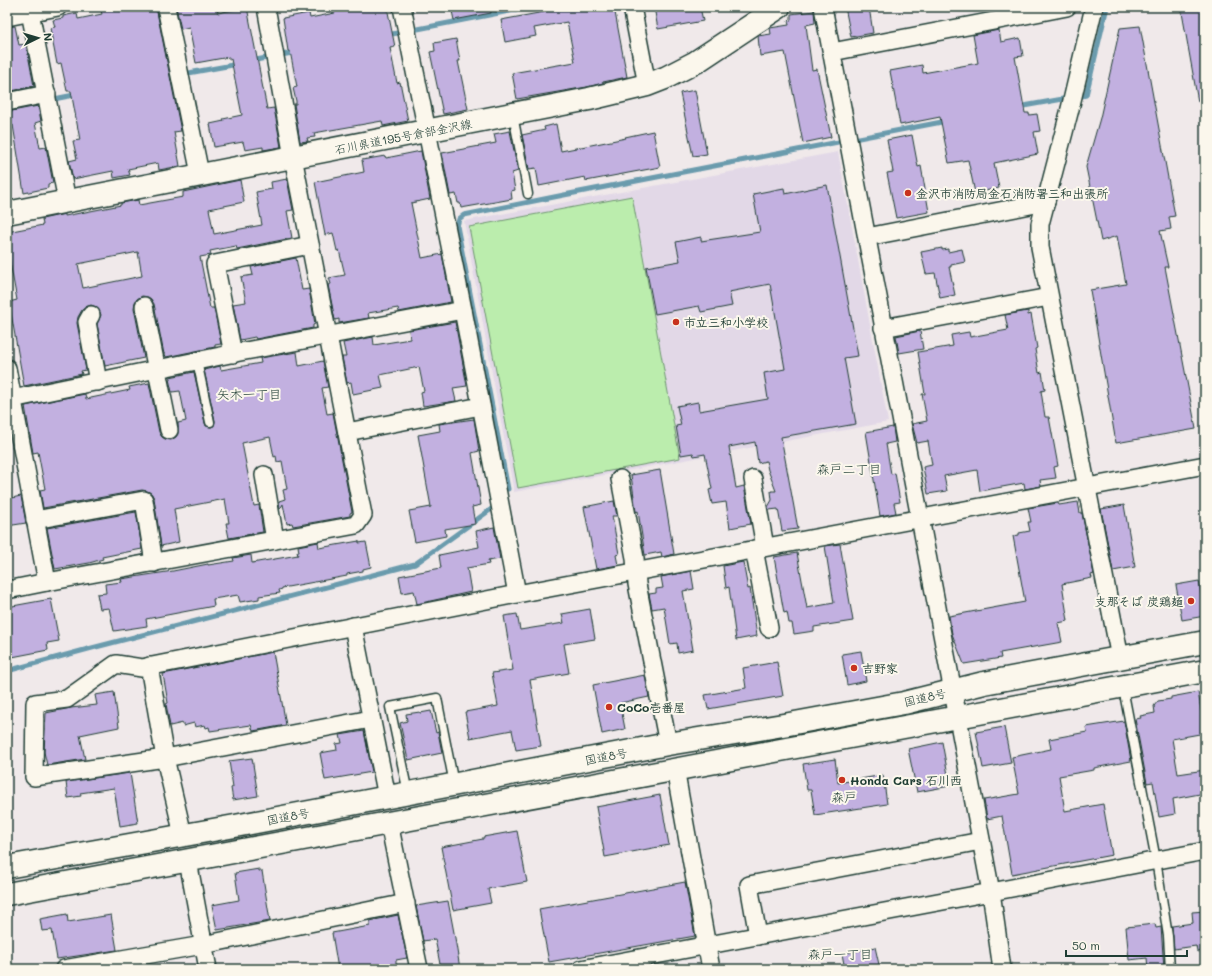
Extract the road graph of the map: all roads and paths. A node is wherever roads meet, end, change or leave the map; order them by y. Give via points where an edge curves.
1 (58, 7) edge
2 (166, 7) edge
3 (266, 7) edge
4 (402, 7) edge
5 (632, 7) edge
6 (823, 7) edge
7 (1067, 7) edge
8 (775, 8) edge
9 (1090, 8) edge
10 (30, 10) edge
11 (7, 17) edge
12 (832, 52) junction
13 (647, 85) junction
14 (47, 98) junction
15 (7, 102) edge
16 (513, 114) junction
17 (427, 132) junction
18 (293, 157) junction
19 (200, 174) junction
20 (528, 194) dead end
21 (67, 201) junction
22 (1046, 202) junction
23 (7, 213) edge
24 (867, 237) junction
25 (310, 245) junction
26 (1050, 297) junction
27 (144, 306) dead end
28 (463, 310) junction
29 (92, 315) dead end
30 (884, 328) junction
31 (328, 336) junction
32 (233, 354) junction
33 (197, 361) junction
34 (7, 368) edge
35 (157, 370) junction
36 (98, 382) junction
37 (10, 400) edge
38 (481, 406) junction
39 (210, 422) dead end
40 (169, 430) dead end
41 (347, 432) junction
42 (1205, 465) edge
43 (264, 476) dead end
44 (620, 479) dead end
45 (753, 479) dead end
46 (1086, 487) junction
47 (920, 518) junction
48 (35, 520) junction
49 (275, 540) junction
50 (760, 548) junction
51 (154, 563) junction
52 (636, 572) junction
53 (47, 582) junction
54 (7, 590) edge
55 (517, 594) junction
56 (353, 626) junction
57 (769, 628) dead end
58 (1205, 642) edge
59 (1120, 658) junction
60 (149, 666) junction
61 (1205, 671) edge
62 (1123, 687) junction
63 (952, 691) junction
64 (958, 718) junction
65 (371, 719) junction
66 (668, 744) junction
67 (165, 758) junction
68 (676, 769) junction
69 (454, 784) junction
70 (408, 793) junction
71 (387, 797) junction
72 (389, 823) junction
73 (183, 835) junction
74 (981, 841) junction
75 (1205, 851) edge
76 (1156, 860) junction
77 (188, 861) junction
78 (7, 867) edge
79 (991, 892) junction
80 (7, 894) edge
81 (406, 903) junction
82 (758, 936) junction
83 (203, 945) junction
84 (706, 945) junction
85 (64, 969) edge
86 (208, 969) edge
87 (419, 969) edge
88 (582, 969) edge
89 (711, 969) edge
90 (1002, 969) edge
91 (1170, 969) edge

1 - 10 street
2 - 19 street
3 - 18 street
4 - 17 street
5 - 13 street
6 - 12 street
7 - 12 street
8 - 13 main road, 石川県道195号倉部金沢線 via 696,62
9 - 22 street via 1068,116
10 - 11 street
10 - 14 street
12 - 24 street
13 - 16 main road, 石川県道195号倉部金沢線
14 - 15 street
14 - 21 street
16 - 17 main road, 石川県道195号倉部金沢線
16 - 20 lane
17 - 18 main road, 石川県道195号倉部金沢線
17 - 28 street
18 - 19 main road, 石川県道195号倉部金沢線
18 - 25 street
19 - 21 main road, 石川県道195号倉部金沢線
21 - 23 main road, 石川県道195号倉部金沢線
22 - 24 street
22 - 26 street via 1039,235
24 - 30 street
25 - 31 street
25 - 32 street via 216,264
26 - 30 street
26 - 46 street
27 - 35 street
28 - 31 street
28 - 38 street
29 - 36 street via 87,322
30 - 47 street
31 - 32 street
31 - 41 street
32 - 33 street
33 - 35 street
33 - 39 lane
34 - 37 street
35 - 36 street
35 - 40 street
36 - 37 street
37 - 48 street
38 - 41 street
38 - 55 street
41 - 49 street via 363,515 360,520 356,525
42 - 46 street
43 - 49 street
44 - 52 street
45 - 50 street
46 - 47 street
46 - 59 street
47 - 50 street
47 - 63 street
48 - 51 street via 144,500
48 - 53 street
49 - 51 street
50 - 52 street
50 - 57 street
51 - 53 street
52 - 55 street
52 - 66 street
53 - 54 street
55 - 56 street
56 - 60 street
56 - 65 street
58 - 59 main road, 国道8号
59 - 63 main road, 国道8号
60 - 67 street
60 - 67 street via 142,668 116,664 67,699 35,703 34,777
61 - 62 main road
62 - 64 main road
62 - 76 lane
63 - 64 street
63 - 66 main road, 国道8号 via 904,703
64 - 68 main road
64 - 74 street
65 - 67 street
65 - 71 street
66 - 69 main road, 国道8号
67 - 73 street
68 - 72 main road
68 - 84 street
69 - 70 main road, 国道8号
69 - 70 lane via 437,698 390,707
70 - 71 main road, 国道8号
71 - 73 main road, 国道8号
72 - 77 main road
72 - 81 street
73 - 78 main road, 国道8号
74 - 79 street
74 - 82 street via 749,885
75 - 76 street
76 - 79 street
76 - 91 lane via 1168,936
77 - 80 main road
77 - 83 street
79 - 82 street
79 - 90 street
81 - 83 street
81 - 87 street
82 - 84 street
83 - 85 street
83 - 86 street
84 - 88 street
84 - 89 street

